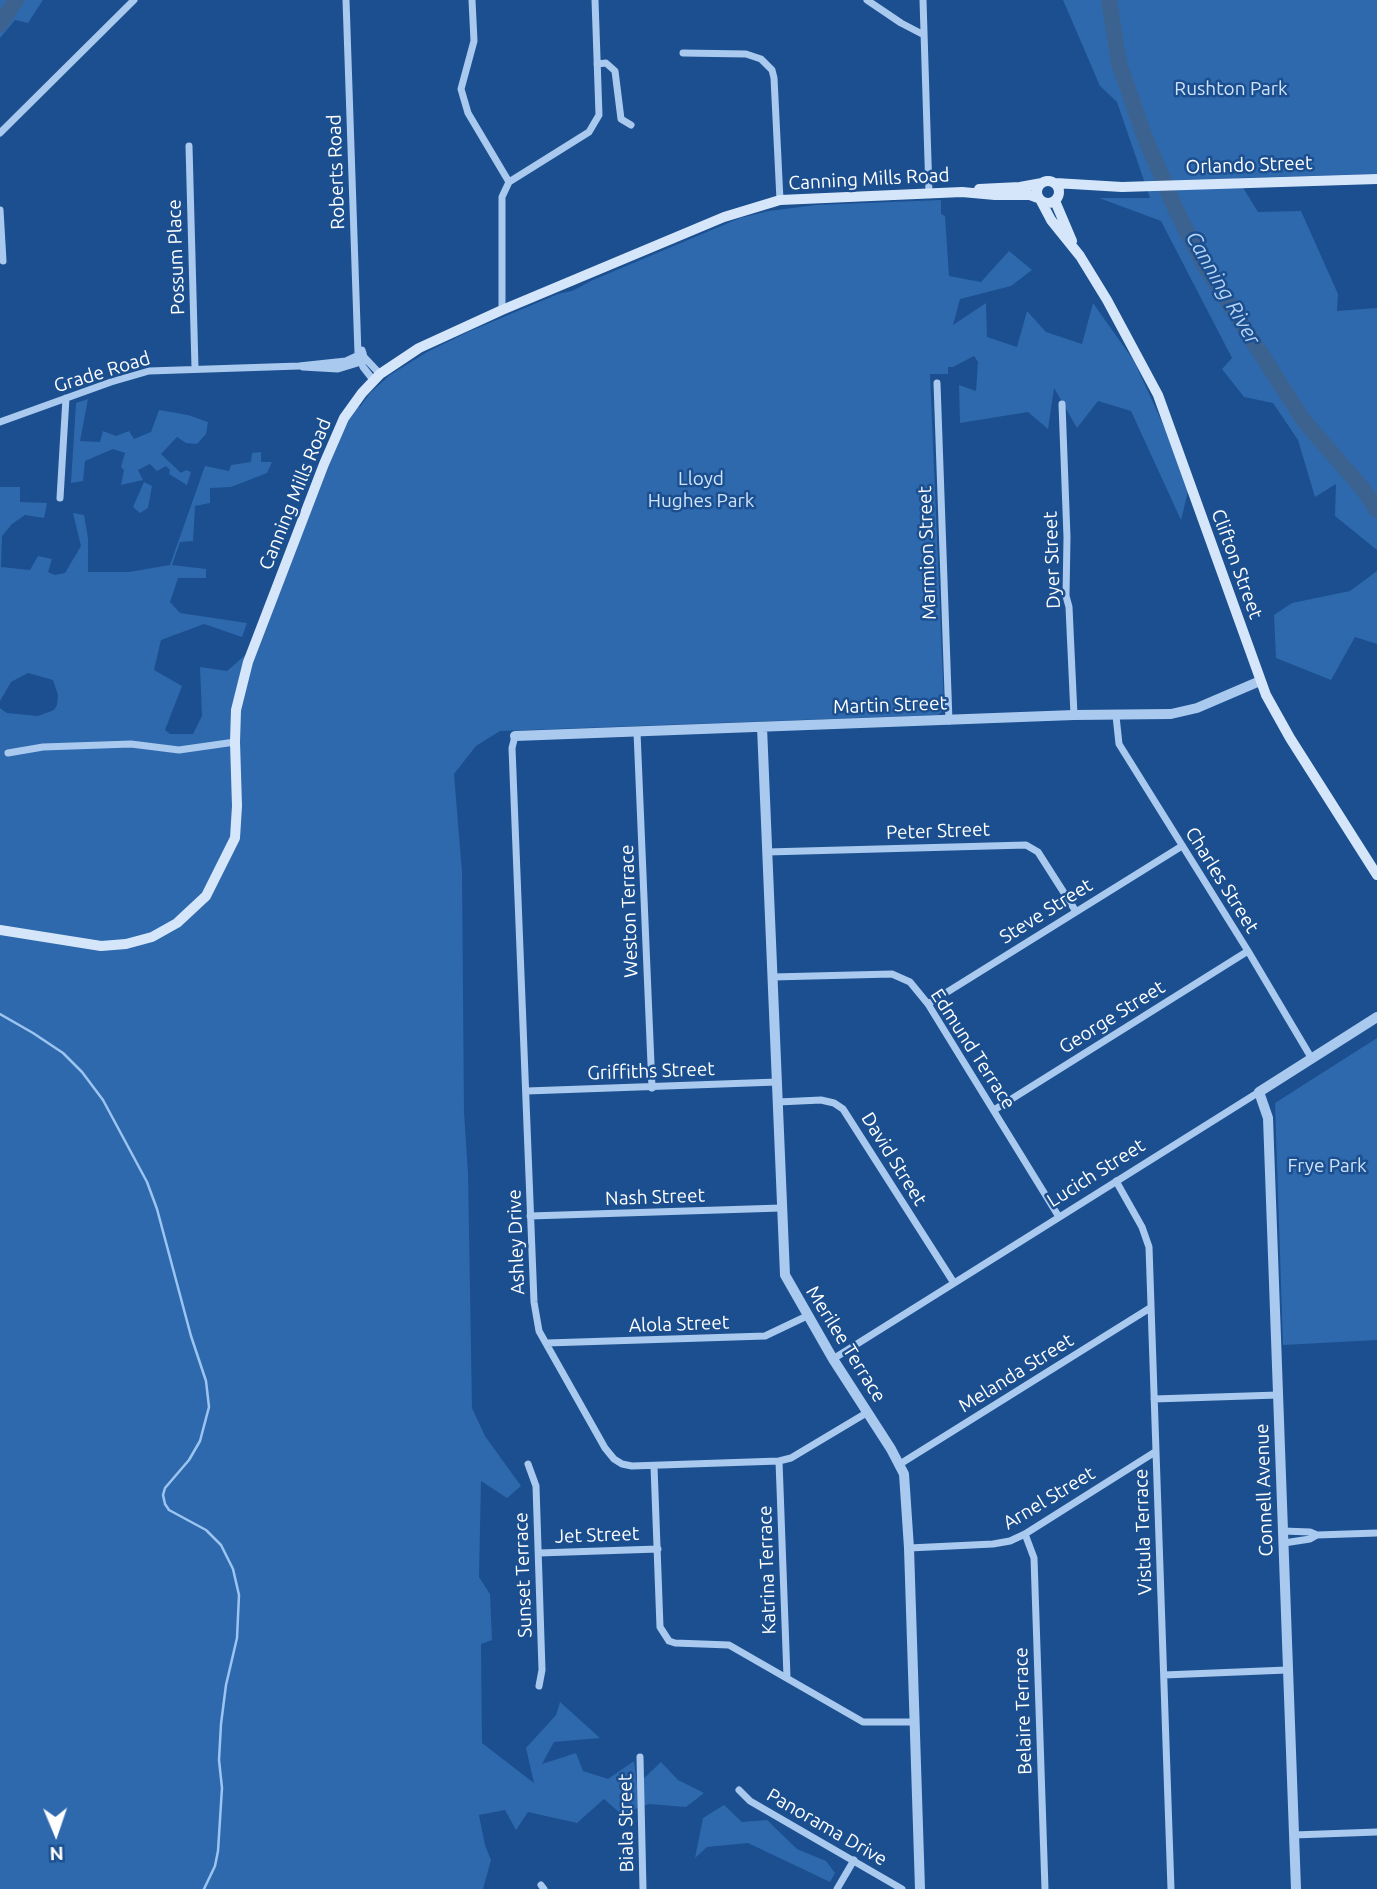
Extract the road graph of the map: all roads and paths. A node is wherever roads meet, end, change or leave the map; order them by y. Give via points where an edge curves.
1 (134, 0) edge
2 (346, 0) edge
3 (472, 0) edge
4 (595, 0) edge
5 (867, 0) edge
6 (923, 0) edge
7 (924, 35) junction
8 (683, 53) dead end
9 (597, 64) junction
10 (631, 125) dead end
11 (0, 133) edge
12 (189, 146) dead end
13 (1377, 179) edge
14 (509, 182) junction
15 (1042, 183) junction
16 (1055, 183) junction
17 (1127, 187) junction
18 (962, 192) junction
19 (929, 193) junction
20 (1039, 199) junction
21 (1057, 200) junction
22 (780, 201) junction
23 (0, 210) edge
24 (1080, 256) junction
25 (3, 261) dead end
26 (502, 310) junction
27 (361, 357) junction
28 (195, 368) junction
29 (377, 377) junction
30 (937, 383) dead end
31 (66, 398) junction
32 (1062, 404) dead end
33 (0, 422) edge
34 (60, 498) dead end
35 (1260, 681) junction
36 (1074, 715) junction
37 (1116, 716) junction
38 (949, 721) junction
39 (762, 727) junction
40 (637, 732) junction
41 (514, 736) joint
42 (235, 743) junction
43 (8, 753) dead end
44 (1182, 846) junction
45 (767, 852) junction
46 (1377, 875) edge
47 (1075, 910) junction
48 (0, 930) edge
49 (1248, 951) junction
50 (773, 977) junction
51 (928, 1004) junction
52 (1377, 1017) edge
53 (1312, 1059) junction
54 (777, 1082) junction
55 (652, 1088) junction
56 (527, 1091) junction
57 (1258, 1092) junction
58 (778, 1102) junction
59 (993, 1110) junction
60 (1116, 1181) junction
61 (781, 1208) junction
62 (530, 1216) junction
63 (1059, 1217) junction
64 (954, 1283) junction
65 (1150, 1308) junction
66 (807, 1316) junction
67 (547, 1343) junction
68 (834, 1359) junction
69 (1278, 1395) junction
70 (1154, 1399) junction
71 (868, 1412) junction
72 (1155, 1452) junction
73 (779, 1461) junction
74 (528, 1464) dead end
75 (900, 1464) junction
76 (654, 1466) junction
77 (1283, 1531) junction
78 (1377, 1533) edge
79 (1025, 1534) junction
80 (1317, 1535) junction
81 (1284, 1543) junction
82 (909, 1548) junction
83 (657, 1549) junction
84 (538, 1553) junction
85 (1287, 1670) junction
86 (1164, 1675) junction
87 (787, 1677) junction
88 (539, 1686) dead end
89 (915, 1722) junction
90 (640, 1757) dead end
91 (739, 1790) dead end
92 (1377, 1832) edge
93 (1294, 1835) junction
94 (853, 1860) junction
95 (643, 1889) edge
96 (837, 1889) edge
97 (902, 1889) edge
98 (920, 1889) edge
99 (1045, 1889) edge
100 (1171, 1889) edge
101 (1296, 1889) edge

1 - 11 street
2 - 27 street, Roberts Road
3 - 14 street via 474,41 461,89 468,113
4 - 9 street
5 - 7 street
6 - 7 street
7 - 19 street
8 - 22 street via 746,54 761,59 772,70
9 - 10 street via 606,63 615,71 621,119
9 - 14 street via 599,115 589,132
12 - 28 street, Possum Place
13 - 17 main road, Orlando Street
14 - 26 street via 502,197
15 - 16 main road
15 - 18 main road, Canning Mills Road
15 - 20 main road via 1037,190
16 - 17 main road, Orlando Street
16 - 21 main road via 1060,191
17 - 21 main road, Orlando Street via 1076,192
18 - 19 main road, Canning Mills Road
18 - 20 main road, Canning Mills Road
19 - 22 main road, Canning Mills Road
20 - 21 main road via 1048,204
20 - 24 main road, Clifton Street
21 - 24 main road, Clifton Street
22 - 26 main road, Canning Mills Road via 724,217
23 - 25 street
24 - 35 main road, Clifton Street via 1158,395
26 - 29 main road, Canning Mills Road via 419,348
27 - 28 street, Grade Road via 338,369
27 - 29 street, Roberts Road
28 - 31 street, Grade Road via 149,371
29 - 42 main road, Canning Mills Road via 344,418 256,639 241,685
30 - 38 street, Marmion Street
31 - 33 street, Grade Road
31 - 34 street
32 - 36 street, Dyer Street
35 - 37 street, Martin Street via 1197,708
35 - 46 main road, Clifton Street
36 - 37 street, Martin Street
36 - 38 street, Martin Street
37 - 44 street, Charles Street via 1119,744
38 - 39 street, Martin Street
39 - 40 street, Martin Street
39 - 45 street, Merilee Terrace
40 - 41 street, Martin Street
40 - 55 street, Weston Terrace
41 - 56 street, Ashley Drive
42 - 43 street via 179,750 131,744
42 - 48 main road, Canning Mills Road via 235,838 206,896 186,916 152,937 101,946
44 - 47 street, Steve Street
44 - 49 street, Charles Street
45 - 47 street, Peter Street via 1026,845 1038,852
45 - 50 street, Merilee Terrace
47 - 51 street, Steve Street
49 - 53 street, Charles Street
49 - 59 street, George Street
50 - 51 street, Edmund Terrace via 892,974 909,982
50 - 54 street, Merilee Terrace
51 - 59 street, Edmund Terrace
52 - 53 street, Lucich Street
53 - 57 street, Lucich Street
54 - 55 street, Griffiths Street
54 - 58 street, Merilee Terrace
55 - 56 street, Griffiths Street
56 - 62 street, Ashley Drive
57 - 60 street, Lucich Street
57 - 69 street, Connell Avenue via 1268,1118
58 - 61 street, Merilee Terrace
58 - 64 street, David Street via 821,1100 843,1109
59 - 63 street, Edmund Terrace
60 - 63 street, Lucich Street
60 - 65 street, Vistula Terrace via 1149,1247
61 - 62 street, Nash Street
61 - 66 street, Merilee Terrace via 785,1275
62 - 67 street, Ashley Drive via 534,1302 539,1331
63 - 64 street, Lucich Street
64 - 68 street, Lucich Street
65 - 70 street, Vistula Terrace
65 - 75 street, Melanda Street
66 - 67 street, Alola Street via 765,1336
66 - 68 street, Merilee Terrace
67 - 76 street, Ashley Drive via 614,1459 632,1466
68 - 71 street, Merilee Terrace
69 - 70 street
69 - 77 street, Connell Avenue
70 - 72 street, Vistula Terrace
71 - 73 street, Ashley Drive
71 - 75 street, Merilee Terrace
72 - 79 street, Arnel Street
72 - 86 street, Vistula Terrace
73 - 76 street, Ashley Drive
73 - 87 street, Katrina Terrace
74 - 84 street, Sunset Terrace via 536,1486
75 - 82 street, Merilee Terrace
76 - 83 street
77 - 80 street
77 - 81 street, Connell Avenue
78 - 80 street
79 - 82 street, Arnel Street via 1002,1544
79 - 99 street, Belaire Terrace via 1034,1558
80 - 81 street
81 - 85 street, Connell Avenue
82 - 89 street, Merilee Terrace
83 - 84 street, Jet Street
83 - 87 street via 660,1627 669,1641 729,1645
84 - 88 street, Sunset Terrace
85 - 86 street
85 - 93 street, Connell Avenue
86 - 100 street, Vistula Terrace
87 - 89 street via 863,1722
89 - 98 street, Merilee Terrace
90 - 95 street, Biala Street
91 - 94 street, Panorama Drive via 750,1801
92 - 93 street
93 - 101 street, Connell Avenue
94 - 96 street
94 - 97 street, Panorama Drive

